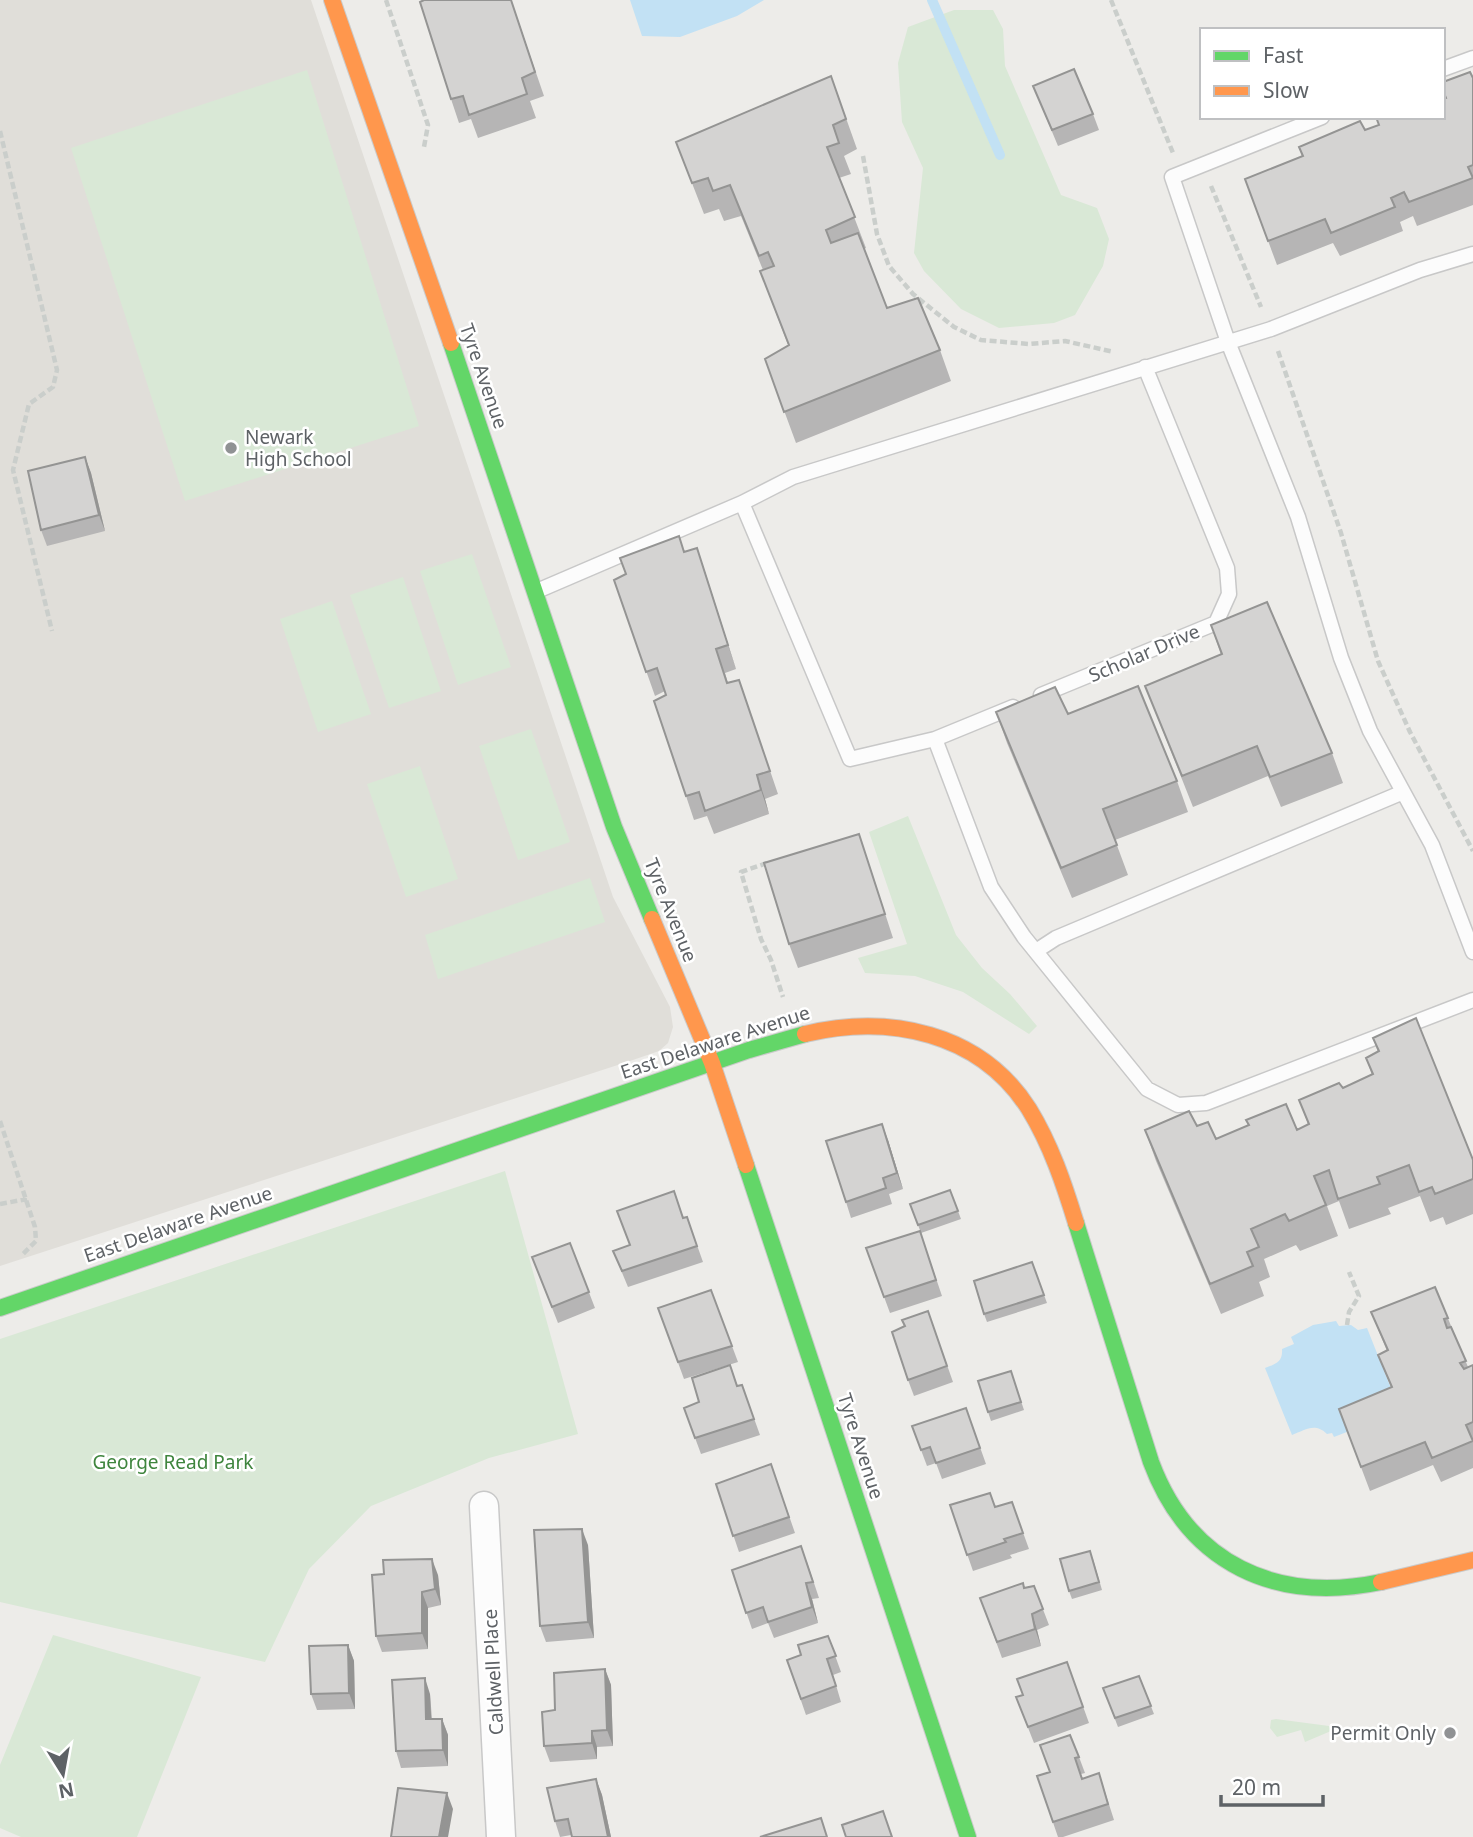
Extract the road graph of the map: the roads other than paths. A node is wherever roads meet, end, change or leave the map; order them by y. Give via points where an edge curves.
1 (332, 0) edge
2 (1473, 58) edge
3 (1445, 68) edge
4 (1317, 119) edge
5 (1473, 254) edge
6 (1228, 342) junction
7 (1145, 367) junction
8 (742, 503) junction
9 (535, 592) junction
10 (935, 739) junction
11 (1401, 793) junction
12 (1036, 951) junction
13 (1473, 952) edge
14 (1473, 1000) edge
15 (712, 1063) junction
16 (0, 1308) edge
17 (484, 1506) dead end
18 (1473, 1560) edge
19 (501, 1837) edge
20 (968, 1837) edge

1 - 9 street, Tyre Avenue
2 - 3 lane
4 - 6 lane via 1172,177
5 - 6 lane
6 - 7 lane
6 - 11 lane via 1298,517 1341,658
7 - 8 lane via 793,477
7 - 10 lane, Scholar Drive via 1227,568 1229,594 1216,623
8 - 9 lane
8 - 10 lane, Scholar Drive via 850,759
9 - 15 street, Tyre Avenue via 614,827
10 - 12 lane via 991,887
11 - 12 lane via 1056,938
11 - 13 lane via 1432,845
12 - 14 lane via 1147,1089 1178,1105 1206,1103
15 - 16 street, East Delaware Avenue
15 - 18 street, East Delaware Avenue via 839,1026 900,1027 973,1054 1013,1086 1042,1131 1153,1468 1173,1510 1197,1537 1250,1572 1304,1588 1346,1588
15 - 20 street, Tyre Avenue
17 - 19 street, Caldwell Place

